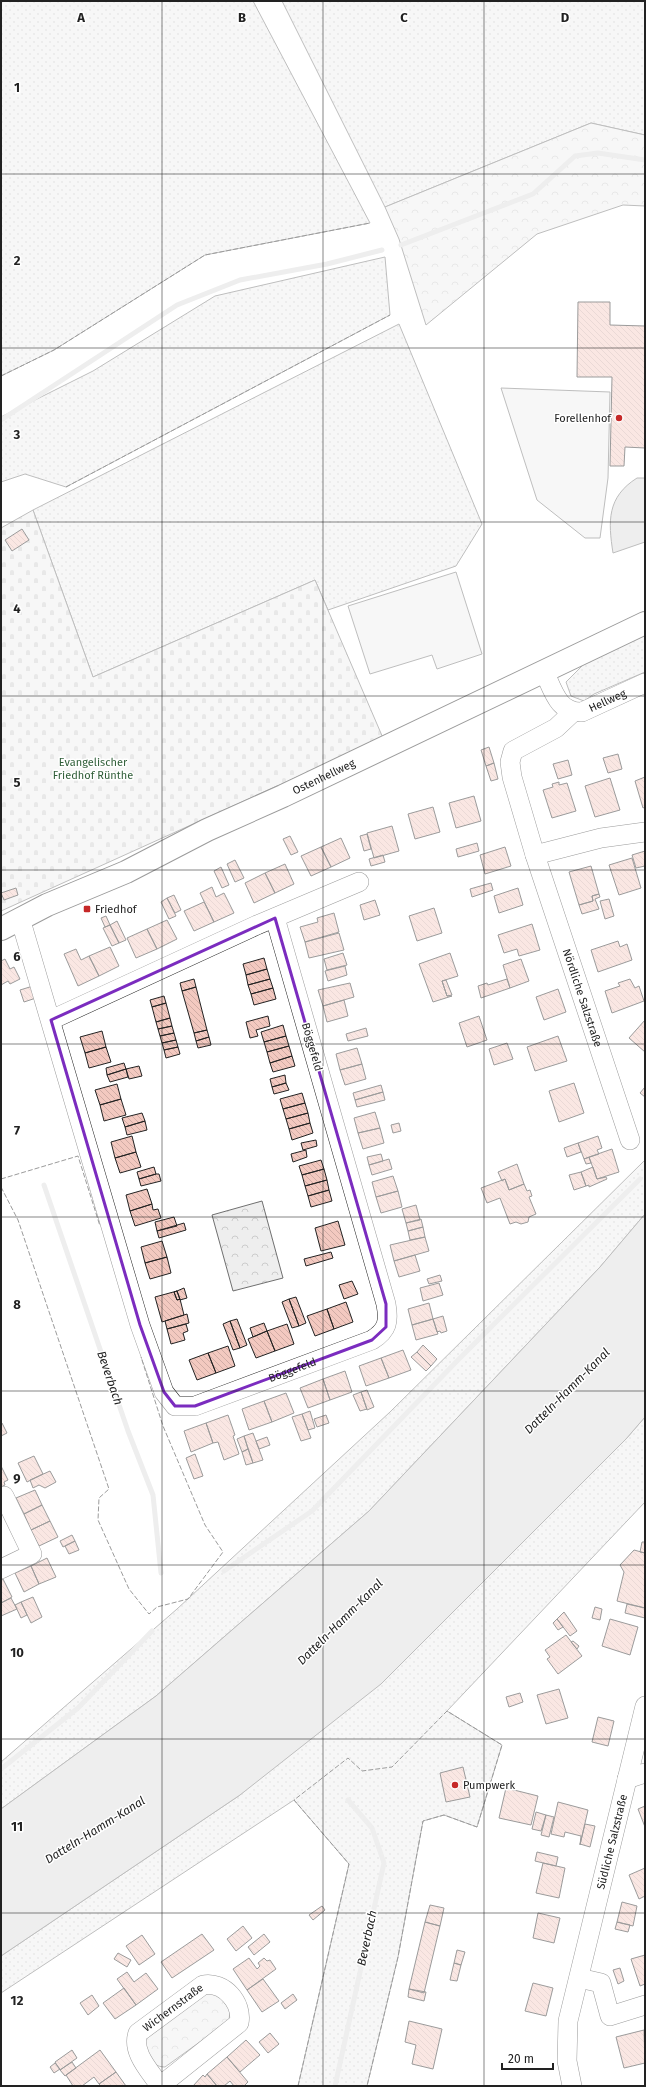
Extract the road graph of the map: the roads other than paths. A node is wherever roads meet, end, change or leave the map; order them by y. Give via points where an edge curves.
1 (645, 623) edge
2 (544, 671) junction
3 (645, 683) edge
4 (572, 713) junction
5 (645, 832) edge
6 (536, 855) junction
7 (359, 882) dead end
8 (20, 918) junction
9 (275, 918) junction
10 (1, 929) edge
11 (51, 1020) junction
12 (630, 1140) dead end
13 (1, 1497) edge
14 (1, 1569) edge
15 (645, 1706) edge
16 (645, 1774) edge
17 (627, 1779) junction
18 (579, 1978) junction
19 (645, 2005) edge
20 (160, 2086) edge
21 (572, 2086) edge

1 - 2 main road, Ostenhellweg
2 - 4 street via 563,706
2 - 8 main road, Ostenhellweg via 207,830 126,872
3 - 4 street, Hellweg via 582,712
4 - 6 street, Nördliche Salzstraße via 556,728 513,751 510,762 512,777
5 - 6 street via 601,838
6 - 12 street, Nördliche Salzstraße
7 - 9 street
8 - 10 main road, Ostenhellweg
8 - 11 street, Böggefeld
9 - 11 street
9 - 11 street, Böggefeld via 386,1304 386,1327 382,1334 372,1340 194,1406 175,1406 164,1392 140,1325
13 - 14 street via 4,1496 32,1554
15 - 17 street, Südliche Salzstraße
16 - 17 street
17 - 18 street, Südliche Salzstraße
18 - 19 street via 600,1983 610,2016
18 - 21 street, Südliche Salzstraße via 568,2021 566,2042
20 - 20 street, Wichernstraße via 138,2053 138,2033 203,1985 219,1985 237,2005 239,2024

